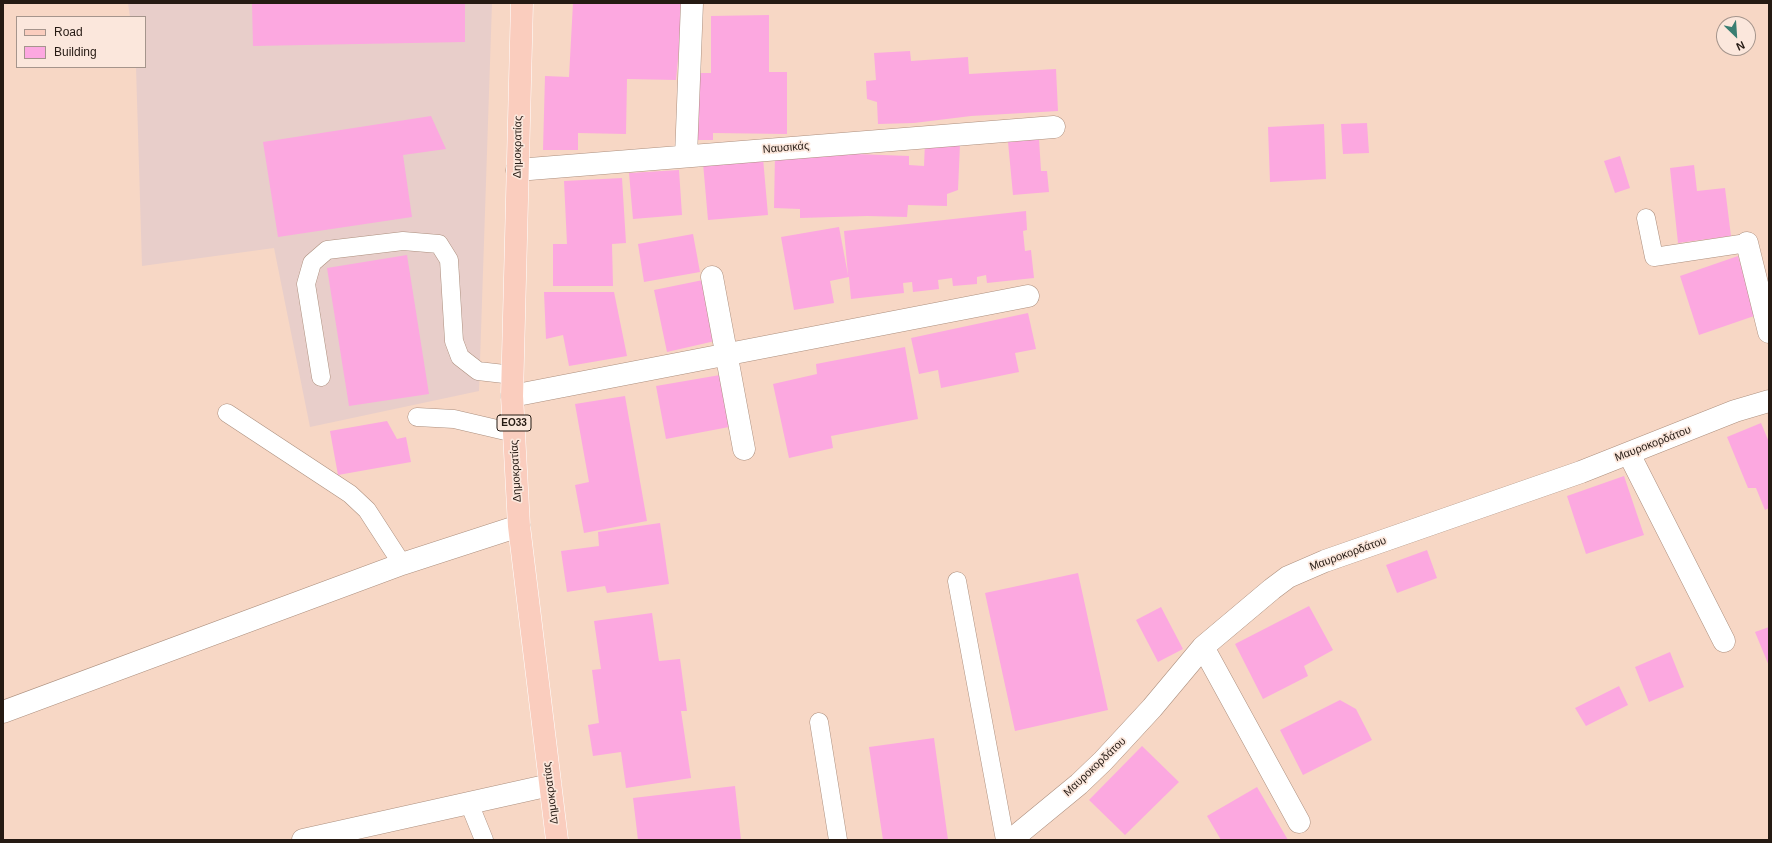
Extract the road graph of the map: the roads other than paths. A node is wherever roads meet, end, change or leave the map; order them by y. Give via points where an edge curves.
1 (522, 3) edge
2 (692, 3) edge
3 (1054, 127) dead end
4 (686, 156) junction
5 (518, 170) junction
6 (1646, 218) dead end
7 (1747, 243) joint
8 (712, 277) dead end
9 (1028, 296) dead end
10 (1769, 332) edge
11 (727, 355) junction
12 (321, 377) dead end
13 (513, 385) junction
14 (1769, 401) edge
15 (227, 413) dead end
16 (416, 417) dead end
17 (514, 433) junction
18 (744, 449) dead end
19 (1628, 454) junction
20 (519, 526) junction
21 (402, 564) junction
22 (957, 581) dead end
23 (1724, 641) dead end
24 (1203, 647) junction
25 (3, 712) edge
26 (819, 722) dead end
27 (550, 784) junction
28 (469, 803) junction
29 (1299, 822) dead end
30 (303, 840) edge
31 (484, 840) edge
32 (557, 840) edge
33 (838, 840) edge
34 (1005, 840) edge
35 (1011, 840) edge

1 - 5 main road, Δημοκρατίας / ΕΟ33
2 - 4 street
3 - 4 street, Ναυσικάς
4 - 5 street, Ναυσικάς
5 - 13 main road, Δημοκρατίας / ΕΟ33
6 - 7 lane via 1654,257
7 - 10 street
8 - 11 street
9 - 11 street
11 - 13 street
11 - 18 street
12 - 13 lane via 306,284 312,263 327,250 402,240 439,244 449,260 454,341 460,357 478,370
13 - 17 main road, Δημοκρατίας / ΕΟ33
14 - 19 street, Μαυροκορδάτου
15 - 21 lane via 350,494 367,510
16 - 17 lane via 454,419
17 - 20 main road, Δημοκρατίας / ΕΟ33
19 - 23 street
19 - 24 street, Μαυροκορδάτου via 1303,570 1272,589
20 - 21 street
20 - 27 main road, Δημοκρατίας / ΕΟ33
21 - 25 street
22 - 34 lane
24 - 29 street
24 - 35 street, Μαυροκορδάτου via 1132,732 1104,761
26 - 33 lane
27 - 28 street
27 - 32 main road, Δημοκρατίας / ΕΟ33
28 - 30 street
28 - 31 lane

